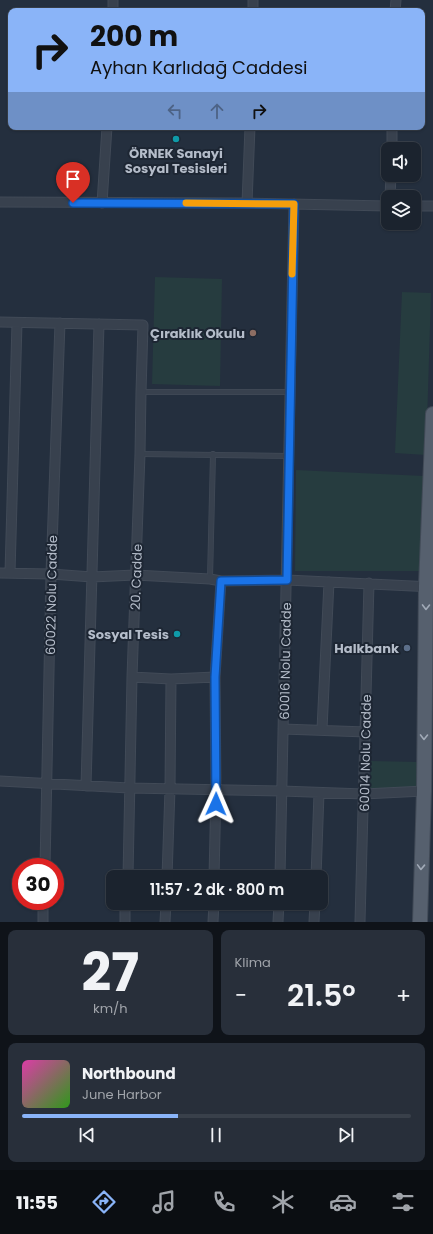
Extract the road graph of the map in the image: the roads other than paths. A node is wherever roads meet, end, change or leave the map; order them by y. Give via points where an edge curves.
1 (106, 130) edge
2 (250, 130) edge
3 (392, 130) edge
4 (392, 142) edge
5 (0, 202) edge
6 (102, 203) junction
7 (247, 203) junction
8 (294, 204) junction
9 (381, 206) edge
10 (421, 206) edge
11 (433, 206) edge
12 (0, 322) edge
13 (17, 323) junction
14 (60, 324) junction
15 (99, 324) junction
16 (140, 392) junction
17 (290, 392) junction
18 (433, 414) edge
19 (140, 454) junction
20 (213, 454) junction
21 (289, 456) junction
22 (0, 573) edge
23 (10, 573) junction
24 (51, 574) junction
25 (135, 575) junction
26 (92, 576) junction
27 (210, 579) junction
28 (287, 580) junction
29 (221, 581) junction
30 (328, 582) junction
31 (369, 583) junction
32 (430, 586) edge
33 (132, 677) junction
34 (215, 677) junction
35 (171, 679) junction
36 (283, 729) junction
37 (322, 729) junction
38 (366, 732) junction
39 (0, 782) edge
40 (47, 784) junction
41 (86, 786) junction
42 (129, 788) junction
43 (170, 789) junction
44 (216, 790) junction
45 (282, 791) junction
46 (424, 791) junction
47 (319, 793) junction
48 (364, 794) junction
49 (45, 858) edge
50 (128, 870) edge
51 (167, 870) edge
52 (214, 870) edge
53 (280, 870) edge
54 (316, 870) edge
55 (44, 910) edge
56 (125, 910) edge
57 (166, 910) edge
58 (214, 910) edge
59 (279, 910) edge
60 (315, 910) edge
61 (43, 922) edge
62 (125, 922) edge
63 (165, 922) edge
64 (213, 922) edge
65 (278, 922) edge
66 (314, 922) edge
67 (360, 922) edge
68 (420, 922) edge

1 - 6 street
2 - 7 street
3 - 4 street
5 - 6 street
6 - 7 street
7 - 8 street
8 - 9 street
8 - 17 street, 60016 Nolu Cadde
10 - 11 street
12 - 13 street
13 - 14 street
13 - 23 street
14 - 15 street
14 - 24 street, 60022 Nolu Cadde
15 - 16 street, 20. Cadde via 143,325
15 - 26 street
16 - 17 lane
16 - 19 street, 20. Cadde
17 - 21 street, 60016 Nolu Cadde
18 - 32 main road
19 - 20 lane
19 - 25 street, 20. Cadde
20 - 21 lane
20 - 27 lane
21 - 28 street, 60016 Nolu Cadde
22 - 23 street
23 - 24 street
24 - 26 street
24 - 40 street, 60022 Nolu Cadde
25 - 26 street
25 - 27 street
25 - 33 street, 20. Cadde
26 - 41 street
27 - 29 street
28 - 29 street
28 - 30 street
28 - 36 street, 60016 Nolu Cadde
29 - 34 street
30 - 31 street
30 - 37 street
31 - 32 street
31 - 38 street, 60014 Nolu Cadde
32 -> 46 main road
33 - 35 street
33 - 42 street, 20. Cadde
34 - 35 street
34 - 44 street
35 - 43 street
36 - 37 street
36 - 45 street, 60016 Nolu Cadde
37 - 38 street
38 - 48 street, 60014 Nolu Cadde
39 - 40 street
40 - 41 street
40 - 49 street, 60022 Nolu Cadde
41 - 42 street
42 - 43 street
42 - 50 street, 20. Cadde
43 - 44 street
43 - 51 street
44 - 45 street
44 - 52 street
45 - 47 street
45 - 53 street, 60016 Nolu Cadde
46 - 48 street
46 -> 68 main road
47 - 48 street
47 - 54 street
48 - 67 street, 60014 Nolu Cadde
55 - 61 street
56 - 62 street
57 - 63 street
58 - 64 street
59 - 65 street
60 - 66 street

